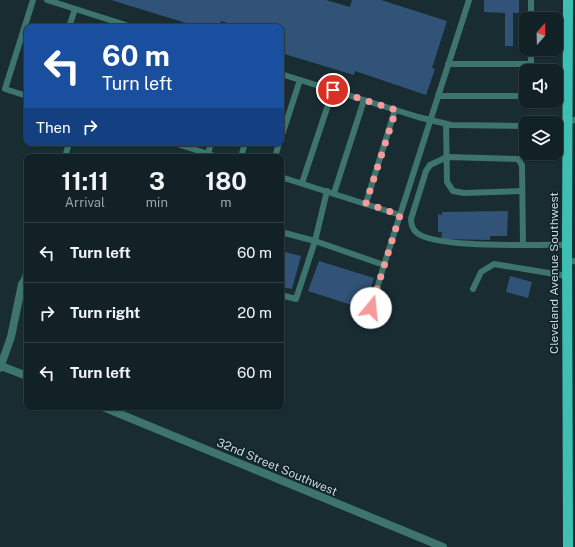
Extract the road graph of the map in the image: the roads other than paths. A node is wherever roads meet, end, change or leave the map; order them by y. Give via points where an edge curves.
1 (33, 0) edge
2 (47, 0) edge
3 (469, 0) edge
4 (531, 0) edge
5 (568, 0) edge
6 (75, 9) junction
7 (531, 12) edge
8 (108, 19) junction
9 (26, 24) edge
10 (70, 24) edge
11 (107, 24) edge
12 (123, 24) edge
13 (24, 29) edge
14 (531, 56) edge
15 (448, 64) junction
16 (519, 64) edge
17 (531, 64) edge
18 (284, 75) edge
19 (300, 80) junction
20 (333, 90) junction
21 (24, 95) edge
22 (438, 96) junction
23 (519, 96) edge
24 (364, 100) junction
25 (396, 110) junction
26 (430, 120) junction
27 (571, 121) edge
28 (446, 124) junction
29 (519, 126) edge
30 (284, 129) edge
31 (183, 146) edge
32 (210, 146) edge
33 (208, 154) joint
34 (447, 157) junction
35 (284, 178) edge
36 (571, 179) edge
37 (302, 183) junction
38 (522, 191) junction
39 (330, 192) junction
40 (366, 203) junction
41 (400, 215) junction
42 (284, 233) edge
43 (315, 241) junction
44 (523, 244) junction
45 (567, 245) junction
46 (571, 261) edge
47 (384, 265) junction
48 (567, 276) junction
49 (24, 278) edge
50 (22, 284) joint
51 (473, 289) dead end
52 (284, 296) edge
53 (371, 308) dead end
54 (0, 367) edge
55 (24, 375) edge
56 (110, 410) edge
57 (443, 547) edge
58 (568, 547) edge

1 - 9 lane
2 - 6 lane
3 - 15 lane
4 - 7 lane
5 - 27 main road, Cleveland Avenue Southwest
6 - 8 lane
6 - 10 lane
8 - 11 lane
8 - 12 lane
13 - 21 lane via 5,90
14 - 17 lane
15 - 16 lane
15 - 22 lane
18 - 19 lane
19 - 20 lane
19 - 30 lane
20 - 24 lane
20 - 37 lane
22 - 23 lane
22 - 26 lane
24 - 25 lane
24 - 39 lane
25 - 26 lane
25 - 40 lane
26 - 28 lane
26 - 41 lane
27 - 36 main road, Cleveland Avenue Southwest
28 - 29 lane
28 - 34 lane
31 - 33 lane
32 - 33 lane
34 - 38 lane via 518,159 522,165
34 - 38 lane via 447,182 453,191
34 - 44 lane via 430,165 426,171 411,219 414,231 454,243
35 - 37 lane
36 - 45 main road, Cleveland Avenue Southwest
37 - 39 lane
38 - 44 lane
39 - 40 lane
39 - 43 lane
40 - 41 lane
41 - 47 lane
42 - 43 lane
43 - 47 lane
43 - 52 lane via 296,299
44 - 45 lane
45 - 46 main road, Cleveland Avenue Southwest
46 - 48 main road, Cleveland Avenue Southwest
47 - 53 lane
48 - 51 lane via 494,264 481,272
48 - 58 main road, Cleveland Avenue Southwest
49 - 50 lane
50 - 54 street via 11,337
54 - 55 street
56 - 57 street, 32nd Street Southwest

